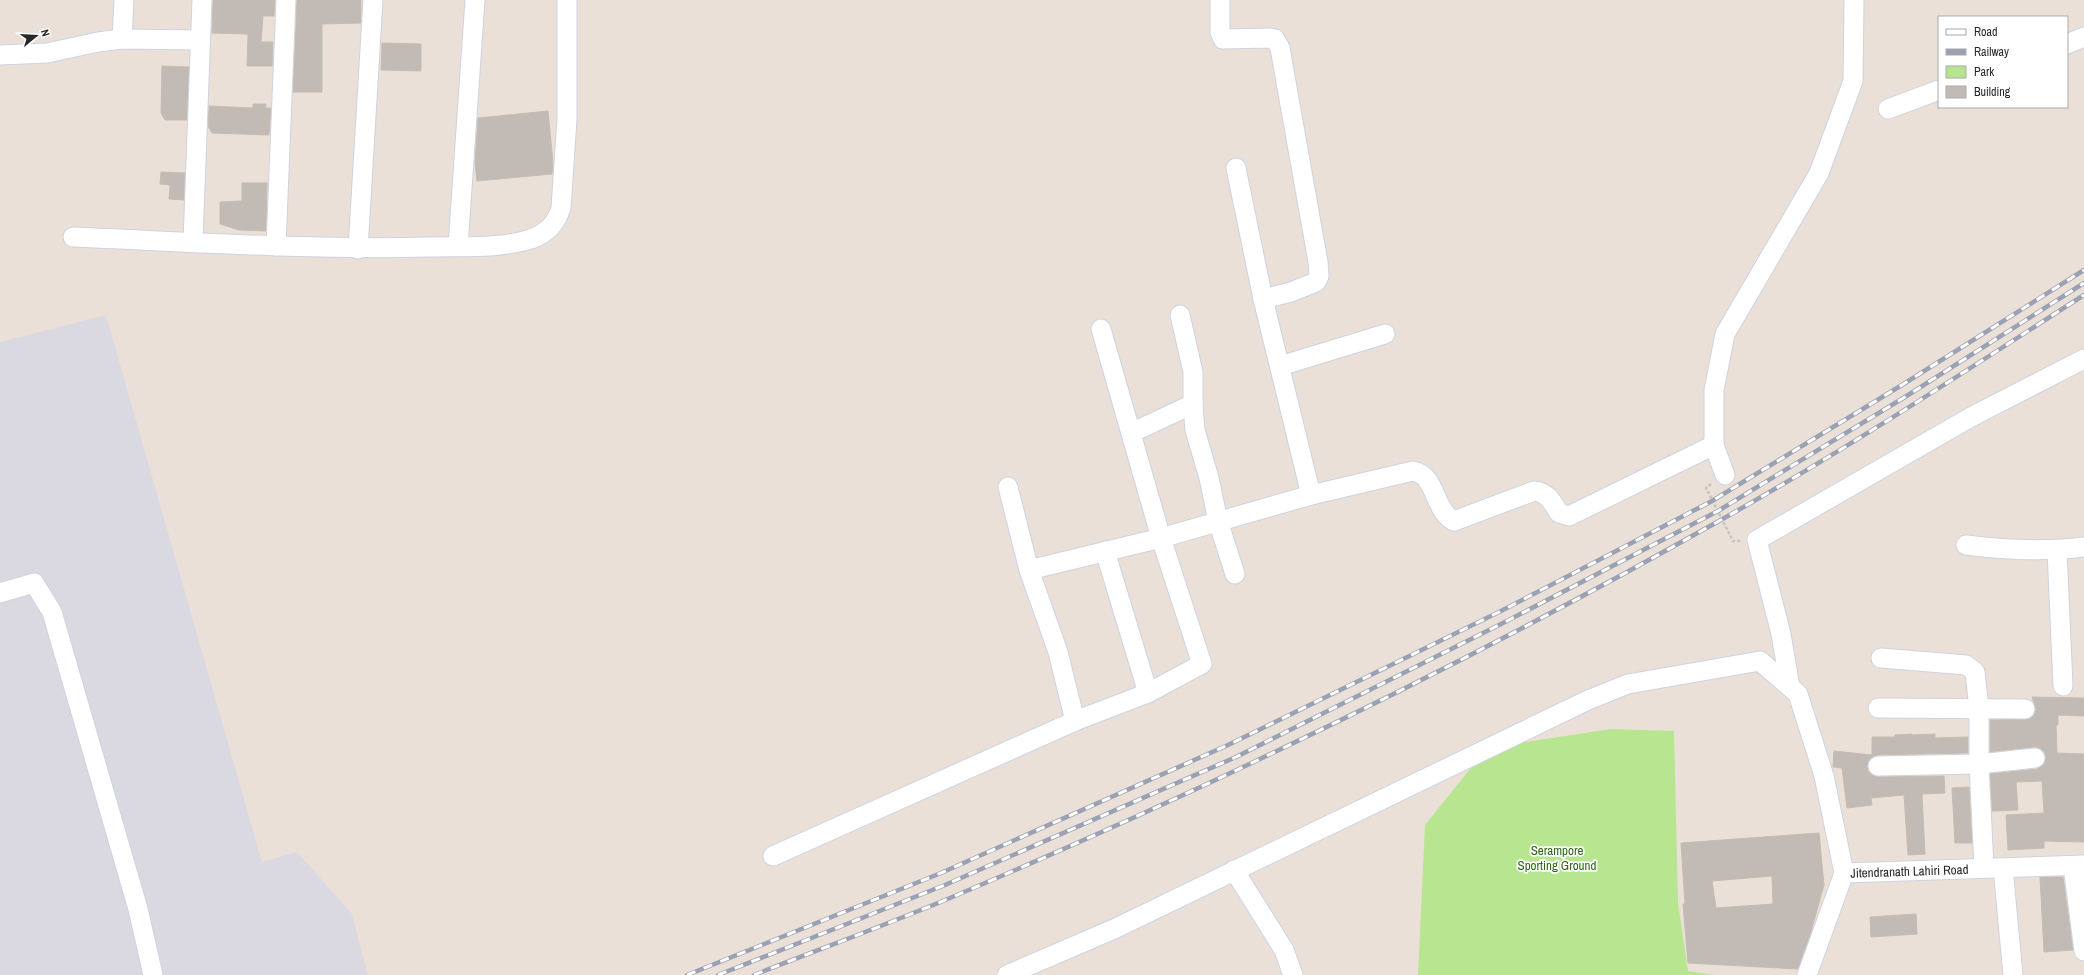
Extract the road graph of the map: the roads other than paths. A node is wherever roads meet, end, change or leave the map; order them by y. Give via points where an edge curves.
1 (124, 0) edge
2 (202, 0) edge
3 (286, 0) edge
4 (372, 0) edge
5 (475, 0) edge
6 (567, 0) edge
7 (1220, 0) edge
8 (1854, 0) edge
9 (2084, 37) edge
10 (122, 40) junction
11 (200, 40) junction
12 (2068, 44) edge
13 (0, 55) edge
14 (1938, 90) edge
15 (1888, 109) dead end
16 (1236, 168) dead end
17 (73, 237) dead end
18 (193, 242) junction
19 (276, 246) junction
20 (458, 246) junction
21 (358, 249) junction
22 (1263, 299) junction
23 (1180, 314) dead end
24 (1101, 329) dead end
25 (1385, 334) dead end
26 (2084, 359) edge
27 (1280, 366) junction
28 (1193, 404) junction
29 (1131, 433) junction
30 (1714, 445) junction
31 (1724, 475) road end
32 (1008, 487) dead end
33 (1311, 496) junction
34 (1218, 521) junction
35 (1161, 538) junction
36 (1966, 545) dead end
37 (2084, 547) edge
38 (2057, 550) junction
39 (1105, 551) junction
40 (1029, 570) junction
41 (1235, 574) dead end
42 (0, 593) edge
43 (1881, 658) dead end
44 (2063, 686) dead end
45 (1790, 688) junction
46 (1148, 692) junction
47 (1878, 708) dead end
48 (1979, 709) junction
49 (2026, 709) dead end
50 (1075, 721) junction
51 (2035, 758) dead end
52 (1979, 764) junction
53 (1878, 766) dead end
54 (773, 856) dead end
55 (2078, 865) edge
56 (1994, 868) junction
57 (1234, 870) junction
58 (1844, 873) junction
59 (2084, 951) edge
60 (153, 975) edge
61 (1007, 975) edge
62 (1293, 975) edge
63 (1807, 975) edge
64 (2013, 975) edge

1 - 10 street
2 - 11 street
3 - 19 street
4 - 21 street
5 - 20 street
6 - 20 street via 567,119 561,208 557,220 549,230 531,239 501,244
7 - 22 street via 1220,32 1223,39 1270,38 1275,40 1280,48 1318,262 1319,276 1316,282 1292,292
8 - 30 street via 1853,81 1819,173 1725,334 1714,390
9 - 12 street
10 - 11 street
10 - 13 street via 98,42 47,53
11 - 18 street
14 - 15 street
16 - 22 street
17 - 18 street
18 - 19 street
19 - 21 street
20 - 21 street
22 - 27 street
23 - 28 street via 1193,372
24 - 29 street
25 - 27 street
26 - 45 street via 1971,417 1757,540 1781,634
27 - 33 street
28 - 29 street
28 - 34 street via 1195,430
29 - 35 street
30 - 31 street
30 - 33 street via 1569,516 1559,513 1548,496 1534,491 1454,521 1447,518 1442,510 1426,476 1413,470
32 - 40 street
33 - 34 street
34 - 35 street
34 - 41 street
35 - 39 street
35 - 46 street via 1202,664
36 - 38 street via 2015,551
37 - 38 street
38 - 44 street
39 - 40 street
39 - 46 street
40 - 50 street via 1058,652
42 - 60 street via 34,583 52,612 138,909
43 - 48 street via 1971,667 1977,682
45 - 57 street via 1760,661 1628,684 1504,740
45 - 58 street via 1798,694 1824,776
46 - 50 street
47 - 48 street
48 - 49 street
48 - 52 street
50 - 54 street
51 - 52 street
52 - 53 street
52 - 56 street
55 - 56 street, Jitendranath Lahiri Road
55 - 59 street
56 - 58 street, Jitendranath Lahiri Road
56 - 64 street
57 - 61 street via 1114,929
57 - 62 street via 1284,950
58 - 63 street, Jitendranath Lahiri Road

